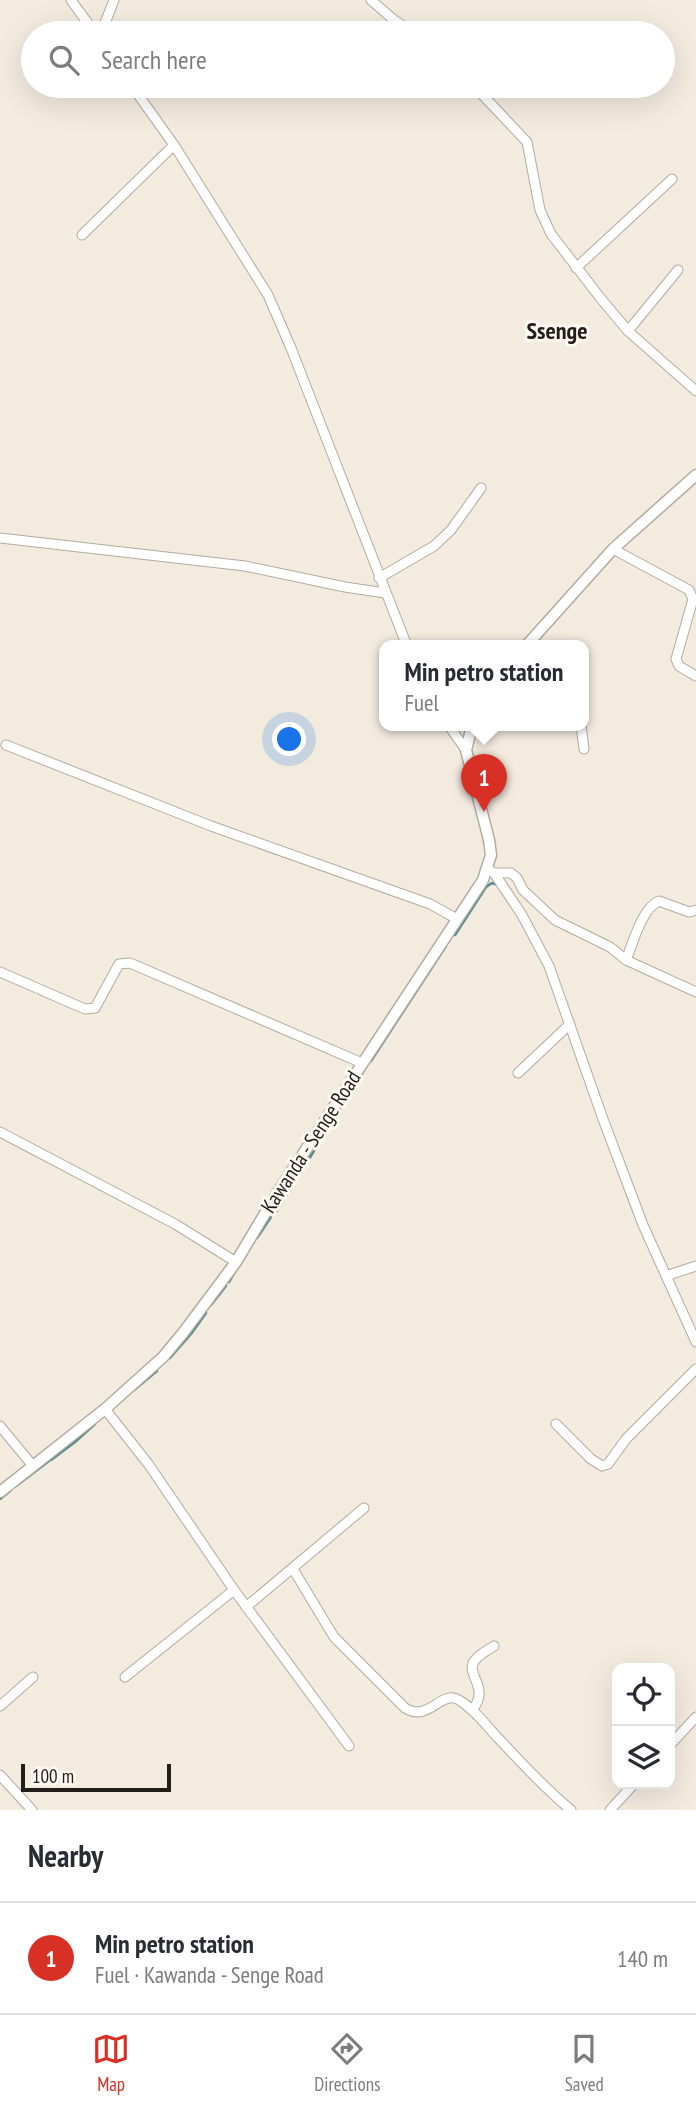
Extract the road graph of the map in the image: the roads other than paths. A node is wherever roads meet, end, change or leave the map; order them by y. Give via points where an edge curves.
1 (71, 0) edge
2 (114, 0) edge
3 (371, 0) edge
4 (86, 21) edge
5 (106, 21) edge
6 (396, 21) edge
7 (141, 98) edge
8 (485, 98) edge
9 (174, 145) junction
10 (672, 179) dead end
11 (82, 235) dead end
12 (576, 268) junction
13 (678, 270) dead end
14 (628, 331) junction
15 (696, 391) edge
16 (696, 475) edge
17 (481, 488) dead end
18 (0, 538) edge
19 (614, 549) junction
20 (379, 578) junction
21 (385, 593) junction
22 (405, 640) edge
23 (531, 640) edge
24 (696, 676) edge
25 (453, 731) edge
26 (471, 731) edge
27 (582, 731) edge
28 (6, 745) dead end
29 (584, 749) dead end
30 (466, 750) junction
31 (491, 871) junction
32 (696, 910) edge
33 (457, 919) junction
34 (626, 960) junction
35 (0, 972) edge
36 (696, 992) edge
37 (570, 1024) junction
38 (362, 1063) junction
39 (518, 1073) dead end
40 (0, 1132) edge
41 (236, 1262) junction
42 (696, 1266) edge
43 (666, 1276) junction
44 (696, 1342) edge
45 (696, 1369) edge
46 (105, 1409) junction
47 (556, 1424) dead end
48 (0, 1426) edge
49 (33, 1466) junction
50 (0, 1492) edge
51 (364, 1508) dead end
52 (292, 1569) junction
53 (234, 1590) junction
54 (246, 1607) junction
55 (494, 1646) dead end
56 (33, 1677) dead end
57 (125, 1677) dead end
58 (0, 1706) edge
59 (472, 1710) junction
60 (696, 1717) edge
61 (675, 1740) edge
62 (349, 1746) dead end
63 (0, 1775) edge
64 (629, 1789) edge
65 (23, 1800) junction
66 (15, 1810) edge
67 (32, 1810) edge
68 (572, 1810) edge
69 (610, 1810) edge

1 - 4 street
2 - 5 street
3 - 6 street
7 - 9 street
8 - 12 street via 527,142 540,210
9 - 11 street
9 - 20 street via 268,295 366,535
10 - 12 street
12 - 14 street
13 - 14 street
14 - 15 street
16 - 19 street
17 - 20 street via 451,530 433,546
18 - 21 street via 245,566
19 - 23 street
19 - 24 street via 689,590 693,598 676,659
20 - 21 street
21 - 22 street
25 - 30 street
26 - 30 street
27 - 29 street
28 - 33 street via 211,826 430,904
30 - 31 street via 489,840
31 - 33 street, Kawanda - Senge Road
31 - 34 street via 511,873 555,920
31 - 37 street via 522,915 549,966
32 - 34 street via 659,901 652,904
33 - 38 street, Kawanda - Senge Road
34 - 36 street
35 - 38 street via 94,1009 119,964 130,963
37 - 39 street
37 - 43 street via 643,1226
38 - 41 street, Kawanda - Senge Road
40 - 41 street via 175,1224
41 - 46 street, Kawanda - Senge Road via 163,1357
42 - 43 street
43 - 44 street
45 - 47 street via 625,1439 608,1464 602,1466 591,1459
46 - 49 street, Kawanda - Senge Road
46 - 53 street
48 - 49 street
49 - 50 street, Kawanda - Senge Road
51 - 52 street
52 - 54 street
52 - 59 street via 334,1637 405,1708 419,1713 453,1697
53 - 54 street
53 - 57 street
54 - 62 street
55 - 59 street via 474,1660 480,1696
56 - 58 street
59 - 68 street via 544,1788
60 - 61 street
63 - 65 street
64 - 69 street
65 - 66 street
65 - 67 street

